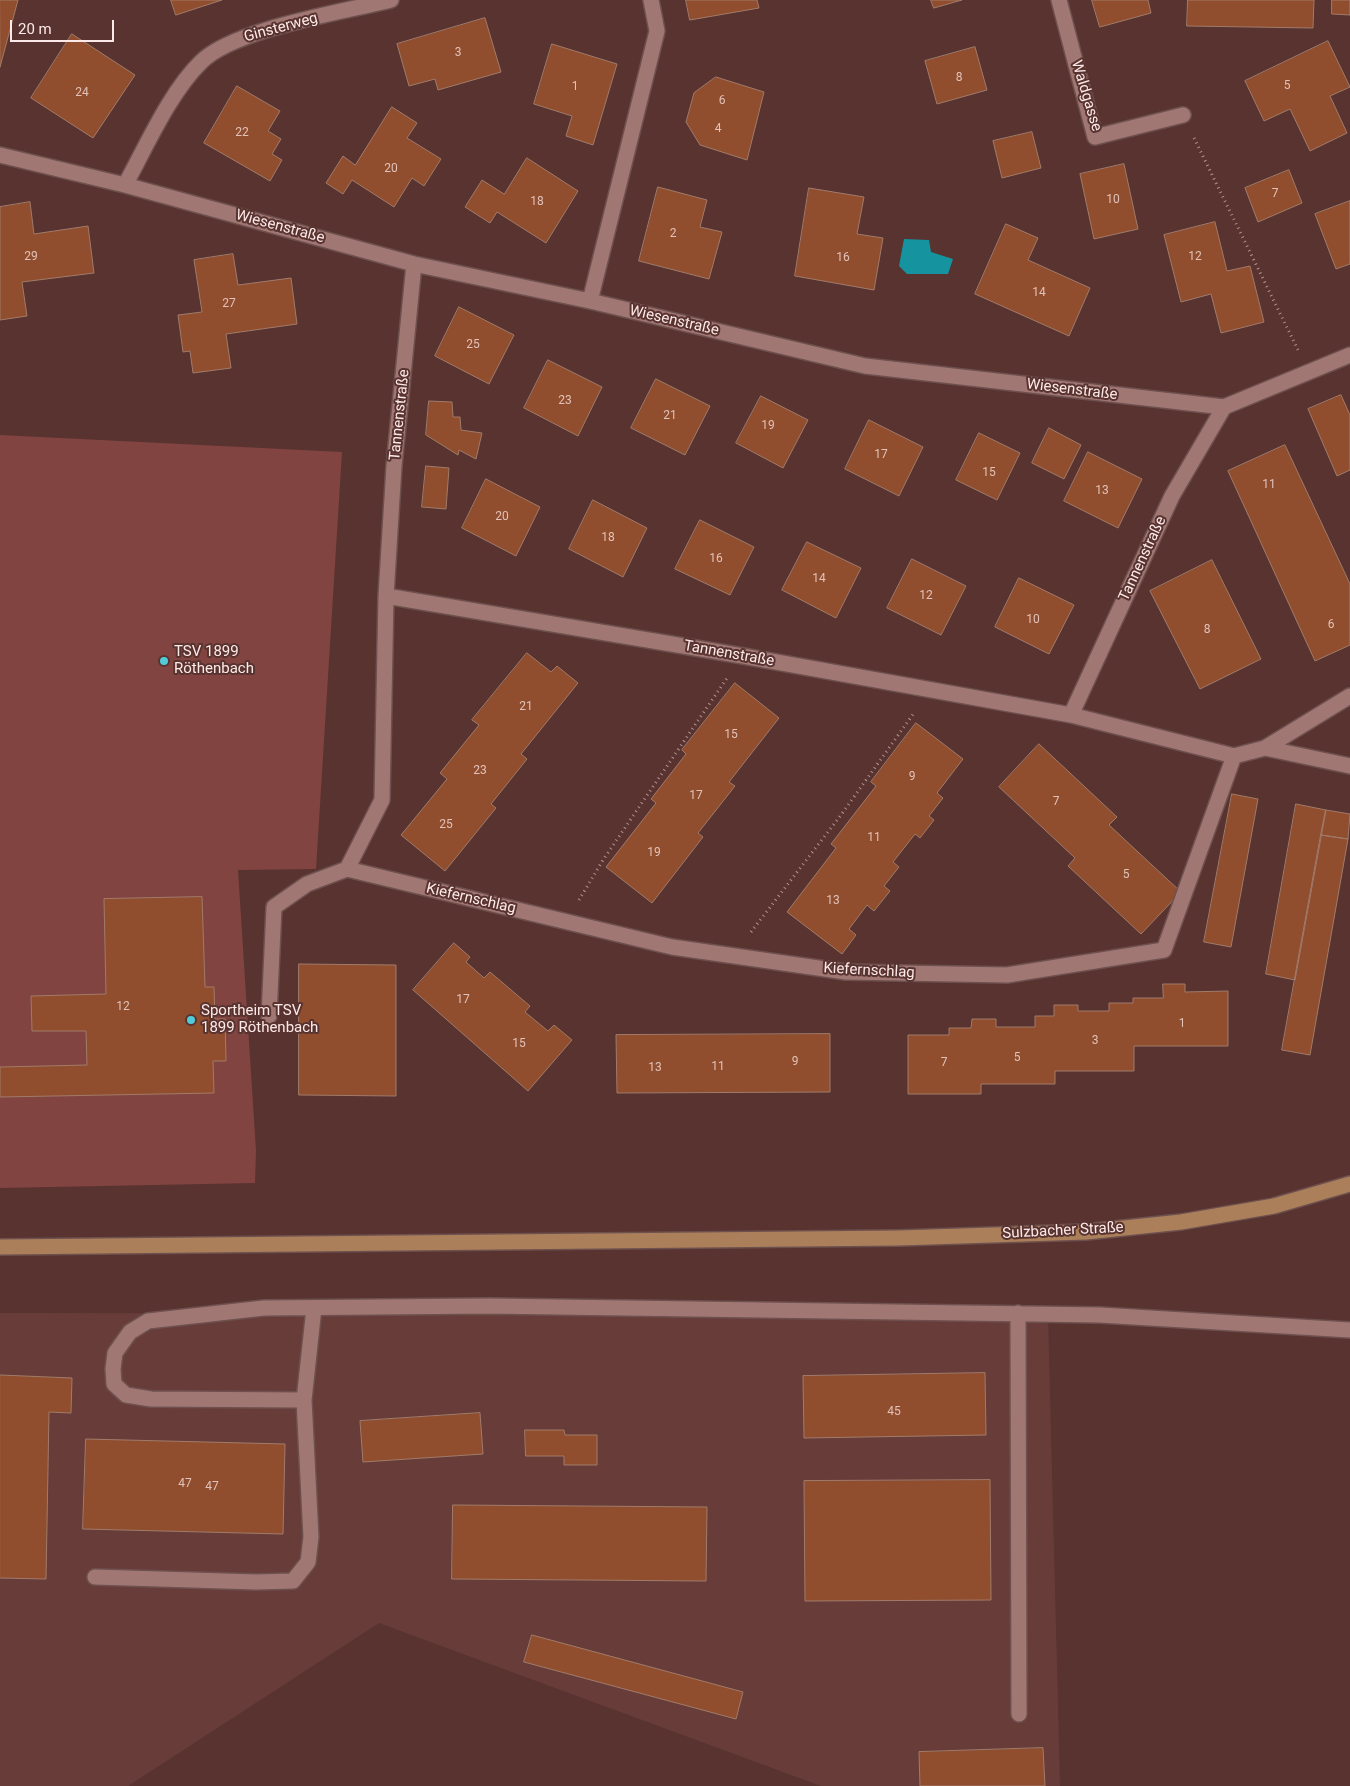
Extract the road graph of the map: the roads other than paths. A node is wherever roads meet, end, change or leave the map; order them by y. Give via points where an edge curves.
1 (391, 0) edge
2 (651, 0) edge
3 (1059, 0) edge
4 (1183, 115) road end
5 (0, 155) edge
6 (125, 185) junction
7 (414, 264) junction
8 (590, 301) junction
9 (1350, 356) edge
10 (1224, 407) junction
11 (386, 596) junction
12 (1350, 696) edge
13 (1071, 715) junction
14 (1265, 748) junction
15 (1234, 756) junction
16 (1350, 766) edge
17 (347, 869) junction
18 (269, 1016) dead end
19 (1350, 1184) edge
20 (0, 1246) edge
21 (314, 1308) junction
22 (1018, 1313) junction
23 (1350, 1330) edge
24 (304, 1400) junction
25 (94, 1577) dead end
26 (1020, 1714) dead end

1 - 6 street, Ginsterweg via 242,37 202,61 180,88
2 - 8 street via 657,31
3 - 4 street, Waldgasse via 1095,138
5 - 6 street, Wiesenstraße
6 - 7 street, Wiesenstraße
7 - 8 street, Wiesenstraße
7 - 11 street, Tannenstraße via 394,466
8 - 10 street, Wiesenstraße via 865,366
9 - 10 street, Wiesenstraße
10 - 13 street, Tannenstraße via 1172,496
11 - 13 street, Tannenstraße
11 - 17 street, Tannenstraße via 382,800
12 - 14 street, Tannenstraße
13 - 15 street, Tannenstraße
14 - 15 street, Tannenstraße
14 - 16 street, Tannenstraße
15 - 17 street, Kiefernschlag via 1164,950 1007,975 846,972 672,947
17 - 18 street via 307,884 274,907
19 - 20 main road, Sulzbacher Straße via 1274,1206 1181,1222 1086,1232 772,1240
21 - 22 street via 489,1306
21 - 24 street
21 - 24 street via 264,1308 148,1321 130,1332 115,1353 113,1369 114,1384 126,1395 152,1399
22 - 23 street via 1100,1314
22 - 26 street
24 - 25 street via 311,1537 308,1562 293,1581

